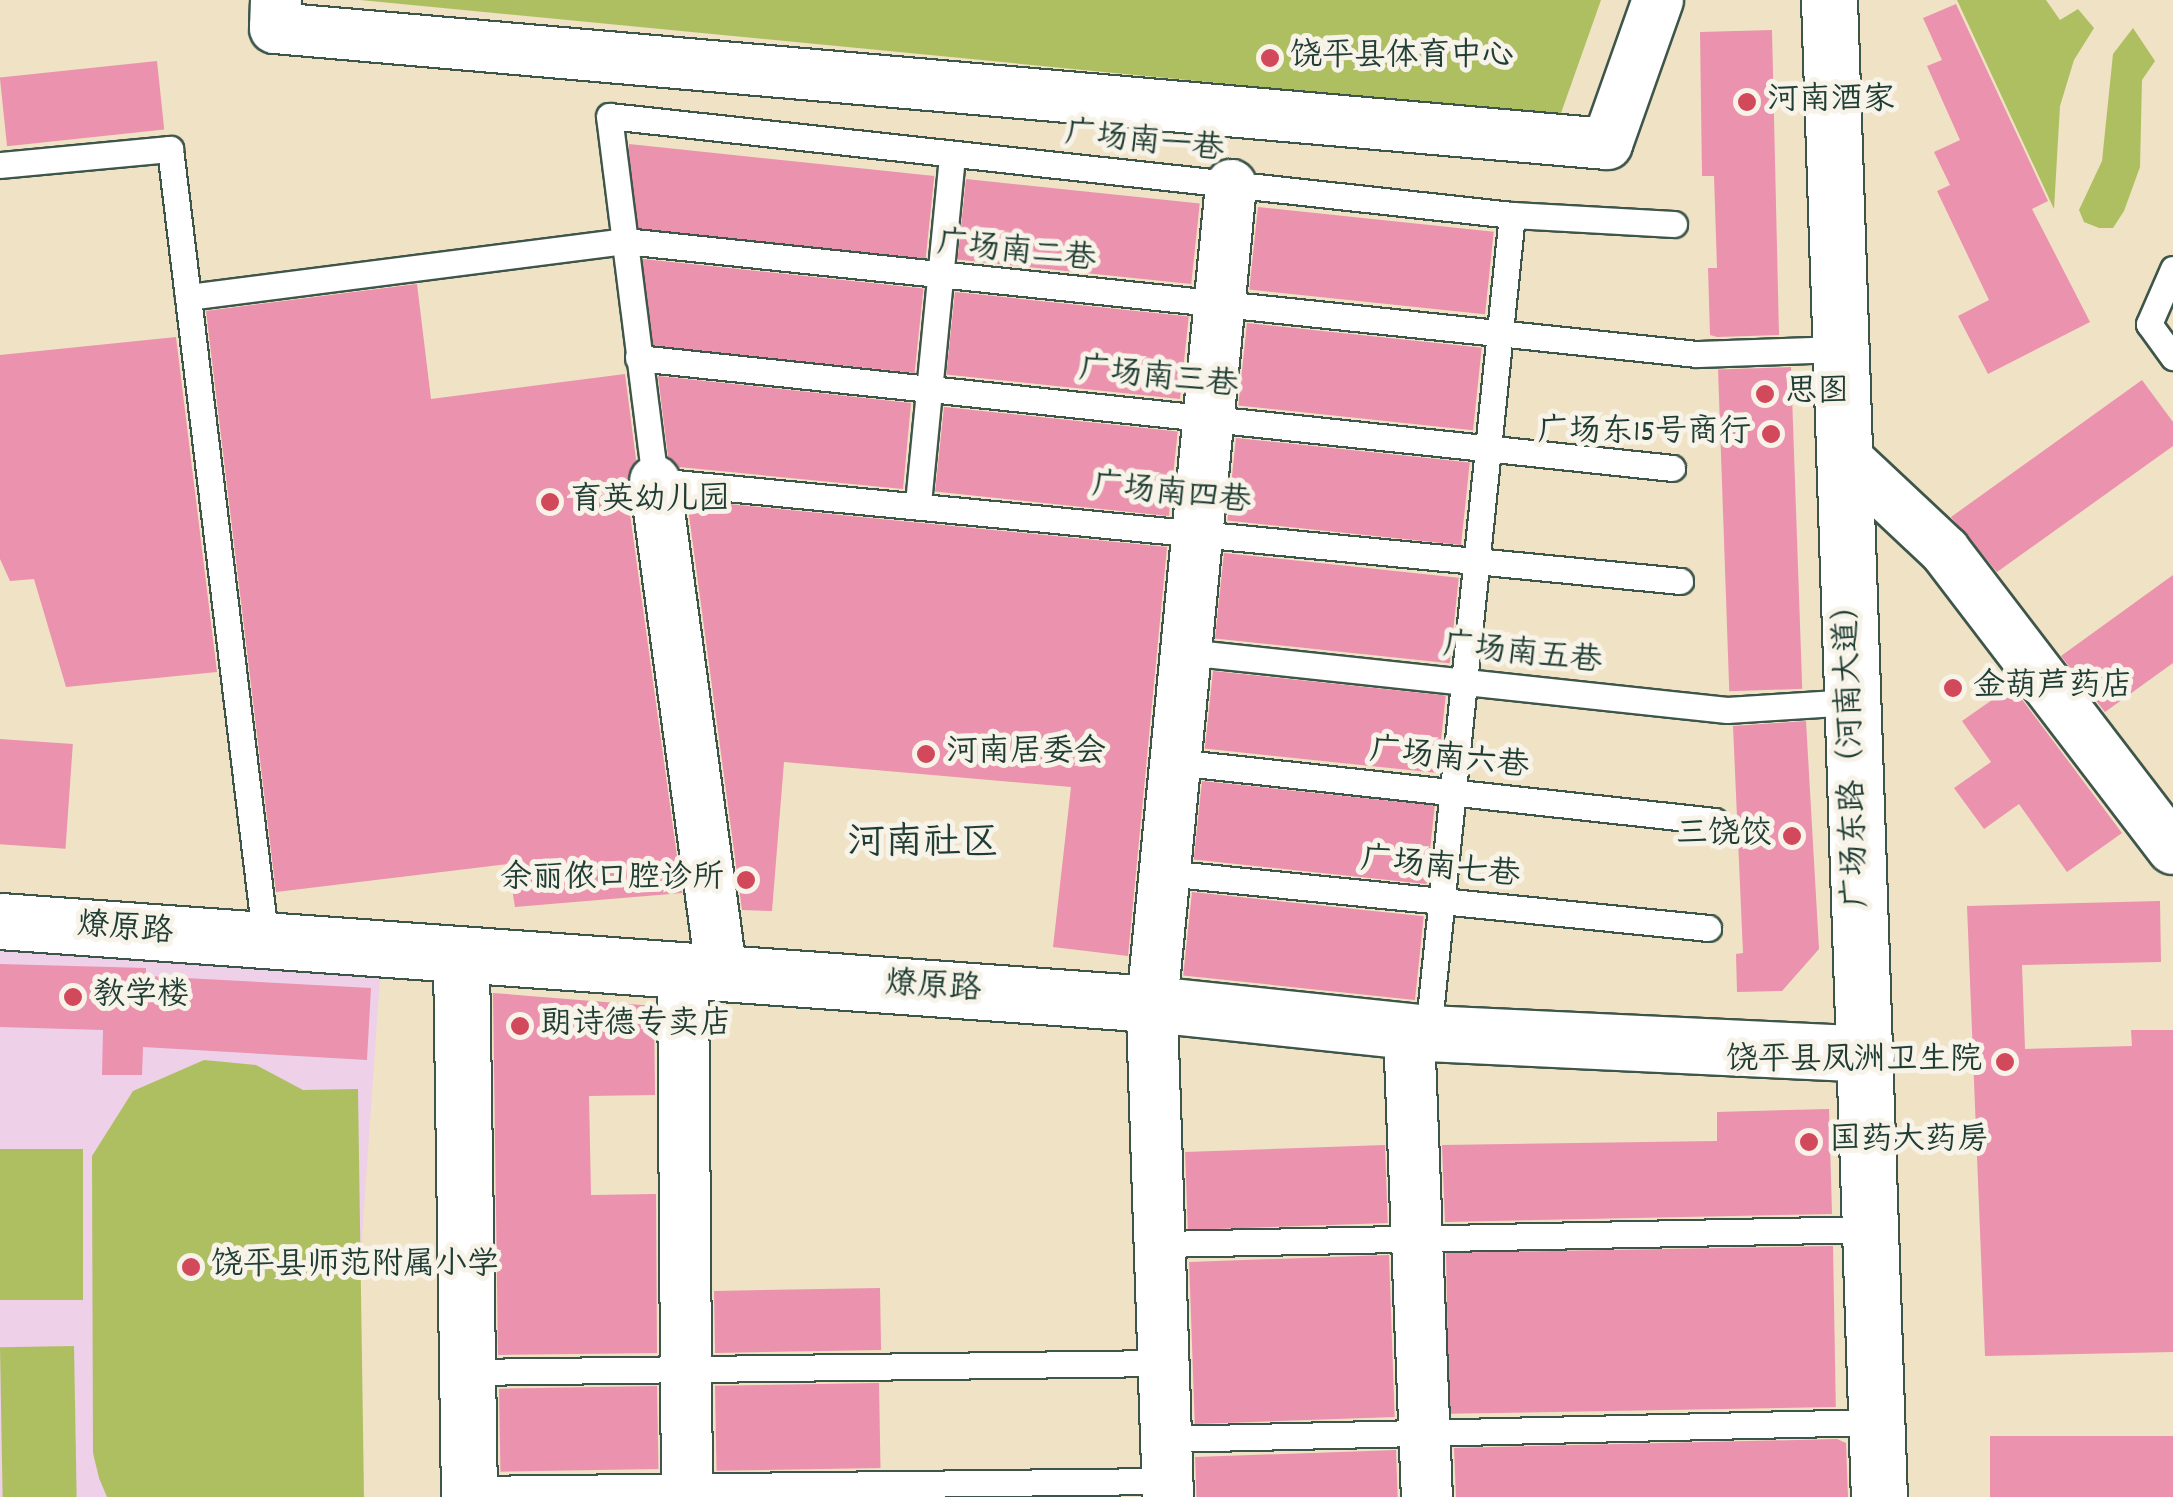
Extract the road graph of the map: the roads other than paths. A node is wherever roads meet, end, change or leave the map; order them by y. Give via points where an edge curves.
1 (276, 0) edge
2 (1658, 0) edge
3 (1829, 0) edge
4 (952, 157) junction
5 (0, 165) edge
6 (1231, 185) junction
7 (1512, 214) junction
8 (1674, 224) dead end
9 (625, 241) junction
10 (2173, 270) edge
11 (940, 279) junction
12 (188, 297) junction
13 (1219, 308) junction
14 (1499, 334) junction
15 (1840, 349) junction
16 (2173, 357) edge
17 (638, 358) junction
18 (929, 389) junction
19 (1208, 418) junction
20 (1488, 448) junction
21 (1844, 456) junction
22 (1672, 468) dead end
23 (655, 480) junction
24 (918, 502) junction
25 (1198, 532) junction
26 (1476, 560) junction
27 (1680, 581) dead end
28 (1186, 652) junction
29 (1464, 683) junction
30 (1852, 702) junction
31 (1175, 762) junction
32 (1452, 795) junction
33 (1715, 821) dead end
34 (2173, 849) edge
35 (1165, 873) junction
36 (1441, 904) junction
37 (0, 921) edge
38 (1708, 928) dead end
39 (266, 942) junction
40 (461, 959) junction
41 (702, 975) junction
42 (1152, 1004) junction
43 (1419, 1032) junction
44 (1866, 1054) junction
45 (1870, 1229) junction
46 (1417, 1238) junction
47 (1162, 1244) junction
48 (1165, 1363) junction
49 (685, 1370) junction
50 (466, 1372) junction
51 (1877, 1422) junction
52 (1424, 1432) junction
53 (1168, 1472) edge
54 (686, 1492) edge
55 (468, 1493) edge
56 (1427, 1497) edge
57 (1880, 1497) edge

1 - 2 street via 275,28 1607,144
3 - 15 main road, 广场东路（河南大道）
4 - 6 lane, 广场南一巷
4 - 9 lane, 广场南一巷 via 609,116
4 - 11 lane
5 - 12 lane via 170,150
6 - 7 lane, 广场南一巷
6 - 13 street
7 - 8 lane, 广场南一巷
7 - 14 lane
9 - 11 lane, 广场南二巷
9 - 12 lane, 广场南二巷
9 - 17 lane
10 - 16 lane via 2149,324
11 - 13 lane, 广场南二巷
11 - 18 lane
12 - 39 lane
13 - 14 lane, 广场南二巷
13 - 19 street
14 - 15 lane, 广场南二巷 via 1697,354
14 - 20 lane
15 - 21 main road, 广场东路（河南大道）
17 - 18 lane, 广场南三巷
17 - 23 lane
18 - 19 lane, 广场南三巷
18 - 24 lane
19 - 20 lane, 广场南三巷
19 - 25 street
20 - 22 lane, 广场南三巷
20 - 26 lane
21 - 30 main road, 广场东路（河南大道）
21 - 34 street via 1944,551
23 - 24 lane, 广场南四巷
23 - 41 street
24 - 25 lane, 广场南四巷
25 - 26 lane, 广场南四巷
25 - 28 street
26 - 27 lane, 广场南四巷
26 - 29 lane
28 - 29 lane, 广场南五巷
28 - 31 street
29 - 30 lane, 广场南五巷 via 1727,710
29 - 32 lane
30 - 44 main road, 广场东路（河南大道）
31 - 32 lane, 广场南六巷
31 - 35 street
32 - 33 lane, 广场南六巷
32 - 36 lane
35 - 36 lane, 广场南七巷
35 - 42 street
36 - 38 lane, 广场南七巷
36 - 43 lane
37 - 39 main road, 燎原路
39 - 40 main road, 燎原路
40 - 41 main road, 燎原路
40 - 50 main road
41 - 42 main road, 燎原路
41 - 49 street
42 - 43 main road, 燎原路
42 - 47 street
43 - 44 main road, 燎原路
43 - 46 street
44 - 45 main road, 广场东路（河南大道）
45 - 46 lane
45 - 51 main road, 广场东路（河南大道）
46 - 47 lane
46 - 52 street
47 - 48 street
48 - 49 lane
48 - 53 street
49 - 50 lane
49 - 54 street
50 - 55 main road
51 - 52 lane
51 - 57 main road, 广场东路（河南大道）
52 - 53 lane
52 - 56 street
53 - 54 lane
54 - 55 lane

